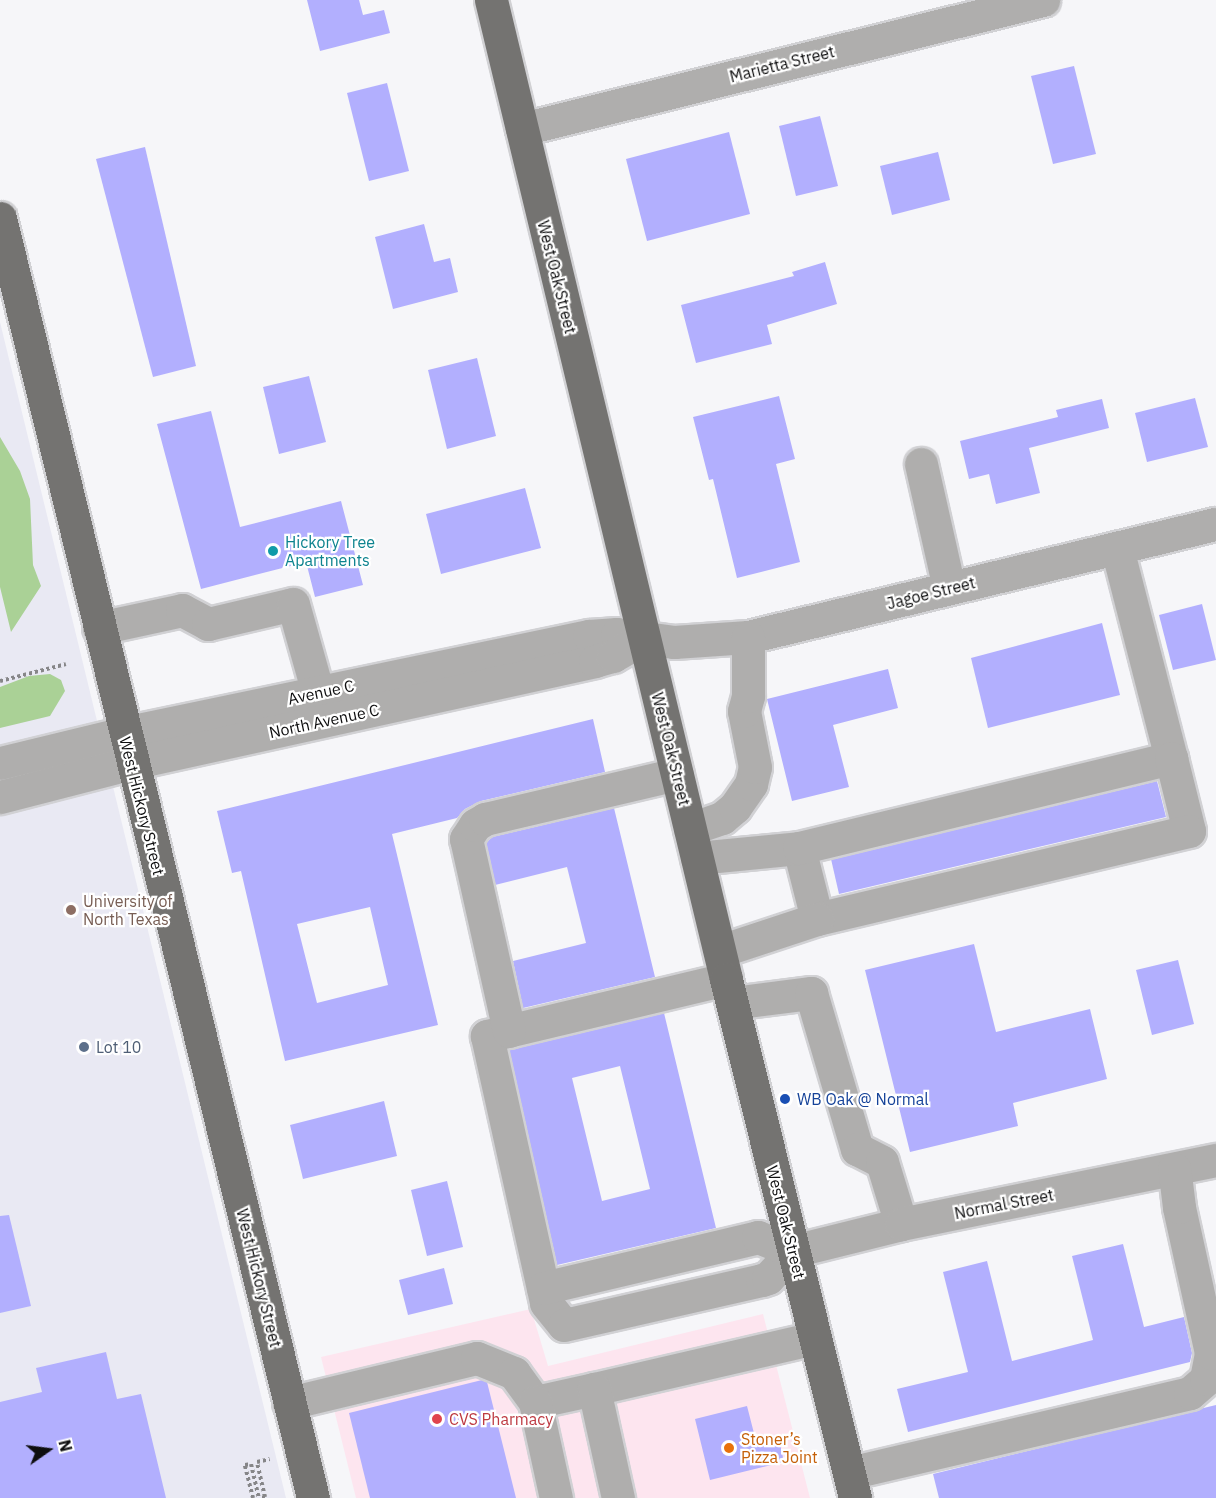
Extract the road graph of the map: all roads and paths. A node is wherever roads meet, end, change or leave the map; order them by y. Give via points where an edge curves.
1 (491, 0) edge
2 (1043, 0) edge
3 (522, 129) junction
4 (0, 218) edge
5 (921, 464) dead end
6 (1216, 524) edge
7 (1117, 548) junction
8 (949, 588) junction
9 (99, 628) junction
10 (748, 637) junction
11 (644, 638) junction
12 (66, 664) dead end
13 (0, 681) edge
14 (318, 693) junction
15 (128, 748) junction
16 (1171, 758) junction
17 (0, 763) edge
18 (677, 774) junction
19 (0, 797) edge
20 (694, 844) junction
21 (799, 848) junction
22 (817, 919) junction
23 (726, 978) junction
24 (509, 1031) junction
25 (1216, 1160) edge
26 (1174, 1169) junction
27 (901, 1224) junction
28 (793, 1251) junction
29 (543, 1287) junction
30 (815, 1338) junction
31 (594, 1389) junction
32 (535, 1402) junction
33 (289, 1403) junction
34 (274, 1458) dead end
35 (852, 1485) edge
36 (253, 1498) edge
37 (261, 1498) edge
38 (313, 1498) edge
39 (556, 1498) edge
40 (618, 1498) edge

1 - 3 main road, West Oak Street
2 - 3 street, Marietta Street
3 - 11 main road, West Oak Street
4 - 9 main road, West Hickory Street
5 - 8 street
6 - 7 street, Jagoe Street
7 - 8 street, Jagoe Street
7 - 16 street
8 - 10 street, Jagoe Street
9 - 14 street via 182,610 208,624 293,604
9 - 15 main road, West Hickory Street
10 - 11 street, Jagoe Street via 674,642
10 - 20 street via 748,696 744,711 755,767 751,784 735,807
11 - 14 street, Avenue C via 617,634 589,636
11 - 15 street, North Avenue C via 613,656 595,661
11 - 18 main road, West Oak Street
12 - 13 path
14 - 15 street, Avenue C
15 - 17 street, Avenue C
15 - 19 street, North Avenue C
15 - 33 main road, West Hickory Street
16 - 21 street
16 - 22 street via 1188,831
18 - 20 main road, West Oak Street
18 - 24 street via 485,819 475,825 466,839
20 - 21 street
20 - 23 main road, West Oak Street
21 - 22 street
22 - 23 street
23 - 24 street
23 - 27 street via 811,993 857,1149 882,1162
23 - 28 main road, West Oak Street
24 - 29 street via 486,1036
25 - 26 street, Normal Street
26 - 27 street, Normal Street
26 - 35 street via 1211,1353 1206,1379 1190,1393
27 - 28 street, Normal Street
28 - 29 street via 758,1237
28 - 29 street via 762,1280 564,1325 546,1303
28 - 30 main road, West Oak Street
30 - 31 street
30 - 35 main road, West Oak Street
31 - 32 street
31 - 40 street
32 - 33 street via 514,1373 477,1358
32 - 39 street
33 - 38 main road, West Hickory Street
34 - 37 path via 257,1462 265,1497
36 - 37 path via 245,1465 251,1464

